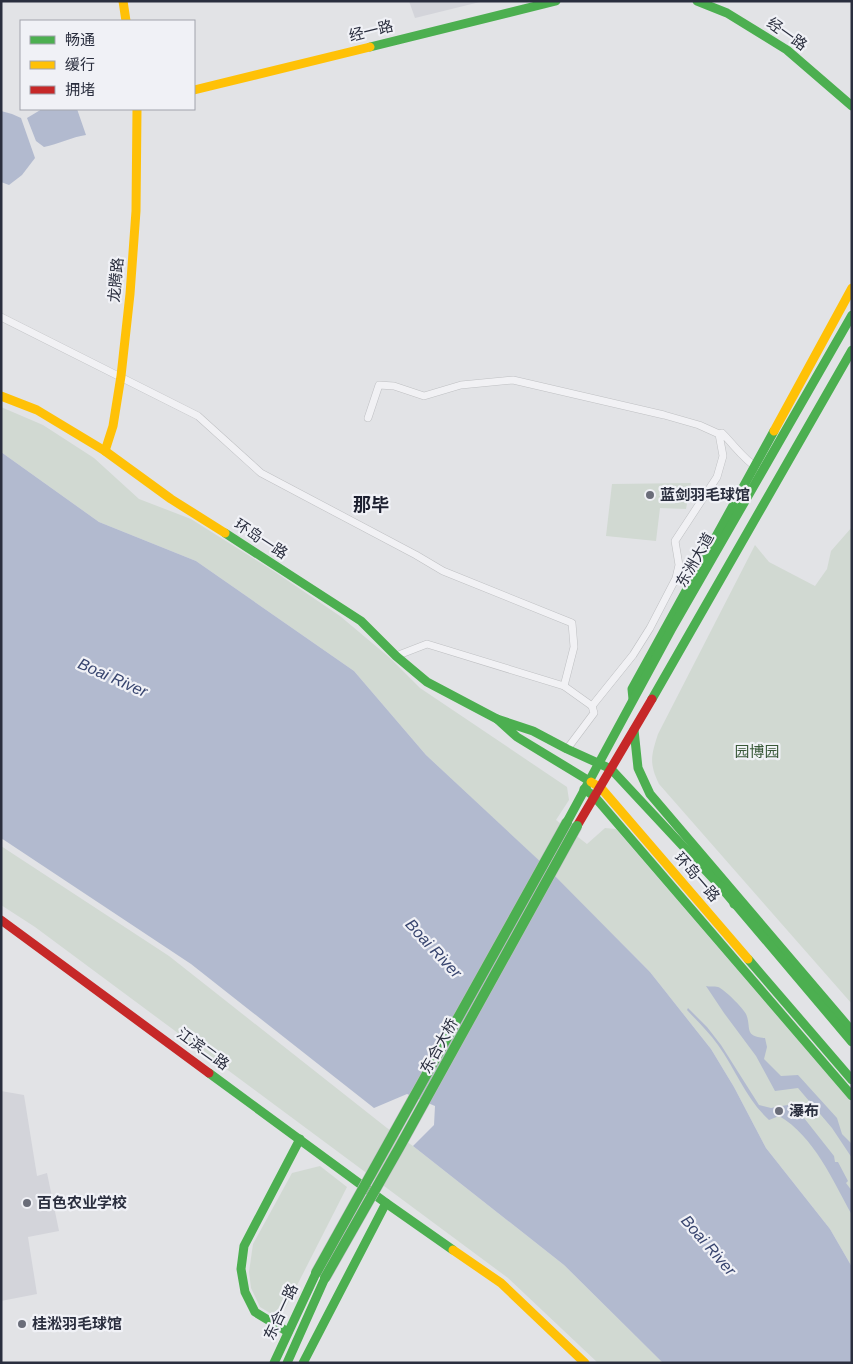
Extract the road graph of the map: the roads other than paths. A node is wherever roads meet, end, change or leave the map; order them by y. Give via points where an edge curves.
1 (123, 1) edge
2 (556, 1) edge
3 (697, 1) edge
4 (126, 20) edge
5 (195, 90) edge
6 (852, 106) edge
7 (137, 110) edge
8 (852, 288) edge
9 (852, 315) edge
10 (1, 316) edge
11 (852, 350) edge
12 (121, 376) junction
13 (1, 396) edge
14 (368, 418) dead end
15 (719, 434) junction
16 (105, 451) junction
17 (759, 468) junction
18 (396, 656) junction
19 (646, 677) junction
20 (564, 686) junction
21 (660, 686) junction
22 (633, 699) junction
23 (592, 706) junction
24 (497, 719) junction
25 (634, 730) junction
26 (567, 749) junction
27 (598, 762) junction
28 (611, 769) junction
29 (586, 785) junction
30 (598, 793) junction
31 (572, 824) junction
32 (720, 886) junction
33 (734, 893) junction
34 (734, 904) junction
35 (1, 920) edge
36 (852, 1031) edge
37 (852, 1042) edge
38 (852, 1080) edge
39 (852, 1096) edge
40 (300, 1139) junction
41 (386, 1203) junction
42 (320, 1276) junction
43 (288, 1332) junction
44 (274, 1363) edge
45 (287, 1363) edge
46 (303, 1363) edge
47 (585, 1363) edge

1 - 4 main road
2 - 5 main road, 经一路
3 - 6 main road, 经一路 via 727,13 787,50
7 - 12 main road, 龙腾路 via 136,212
8 - 17 main road
9 - 17 main road, 东洲大道
10 - 12 street
11 - 21 main road
12 - 16 main road, 龙腾路 via 113,426
12 - 20 street via 198,416 261,473 443,572 572,624 574,647
13 - 16 main road, 环岛一路 via 37,410
14 - 15 street via 379,385 394,386 424,396 461,386 514,380 664,415
15 - 17 street via 748,462
15 - 23 street via 723,456 717,477 675,541 680,565 676,578 633,654
16 - 18 main road, 环岛一路 via 171,499 361,621
17 - 19 main road, 东洲大道
17 - 22 main road via 632,689
18 - 20 street via 427,644
18 - 24 main road, 环岛一路 via 427,682
19 - 21 main road
19 - 22 main road, 东洲大道
20 - 23 street
21 - 25 main road
22 - 27 main road, 东洲大道
23 - 26 street via 594,713
24 - 26 main road, 环岛一路 via 533,731
24 - 29 main road, 环岛一路 via 517,737
25 - 28 main road
25 - 33 main road via 638,768 650,794
26 - 27 main road, 环岛一路
27 - 28 main road, 环岛一路
27 - 29 main road, 东洲大道
28 - 30 main road
28 - 32 main road, 环岛一路
29 - 30 main road, 环岛一路
29 - 31 main road, 东洲大道
30 - 31 main road
30 - 38 main road, 环岛一路
30 - 39 main road
31 - 42 main road, 东合大桥, bridge via 400,1148
32 - 33 main road
32 - 34 main road, 环岛一路
33 - 34 main road
33 - 36 main road
34 - 37 main road, 环岛一路
35 - 40 main road, 江滨二路
40 - 41 main road, 江滨二路
40 - 43 main road via 244,1246 241,1269 245,1292 255,1312
41 - 46 main road
41 - 47 main road, 江滨二路 via 501,1283
42 - 43 main road, 东合一路
42 - 45 main road, 东合一路
43 - 44 main road, 东合一路

